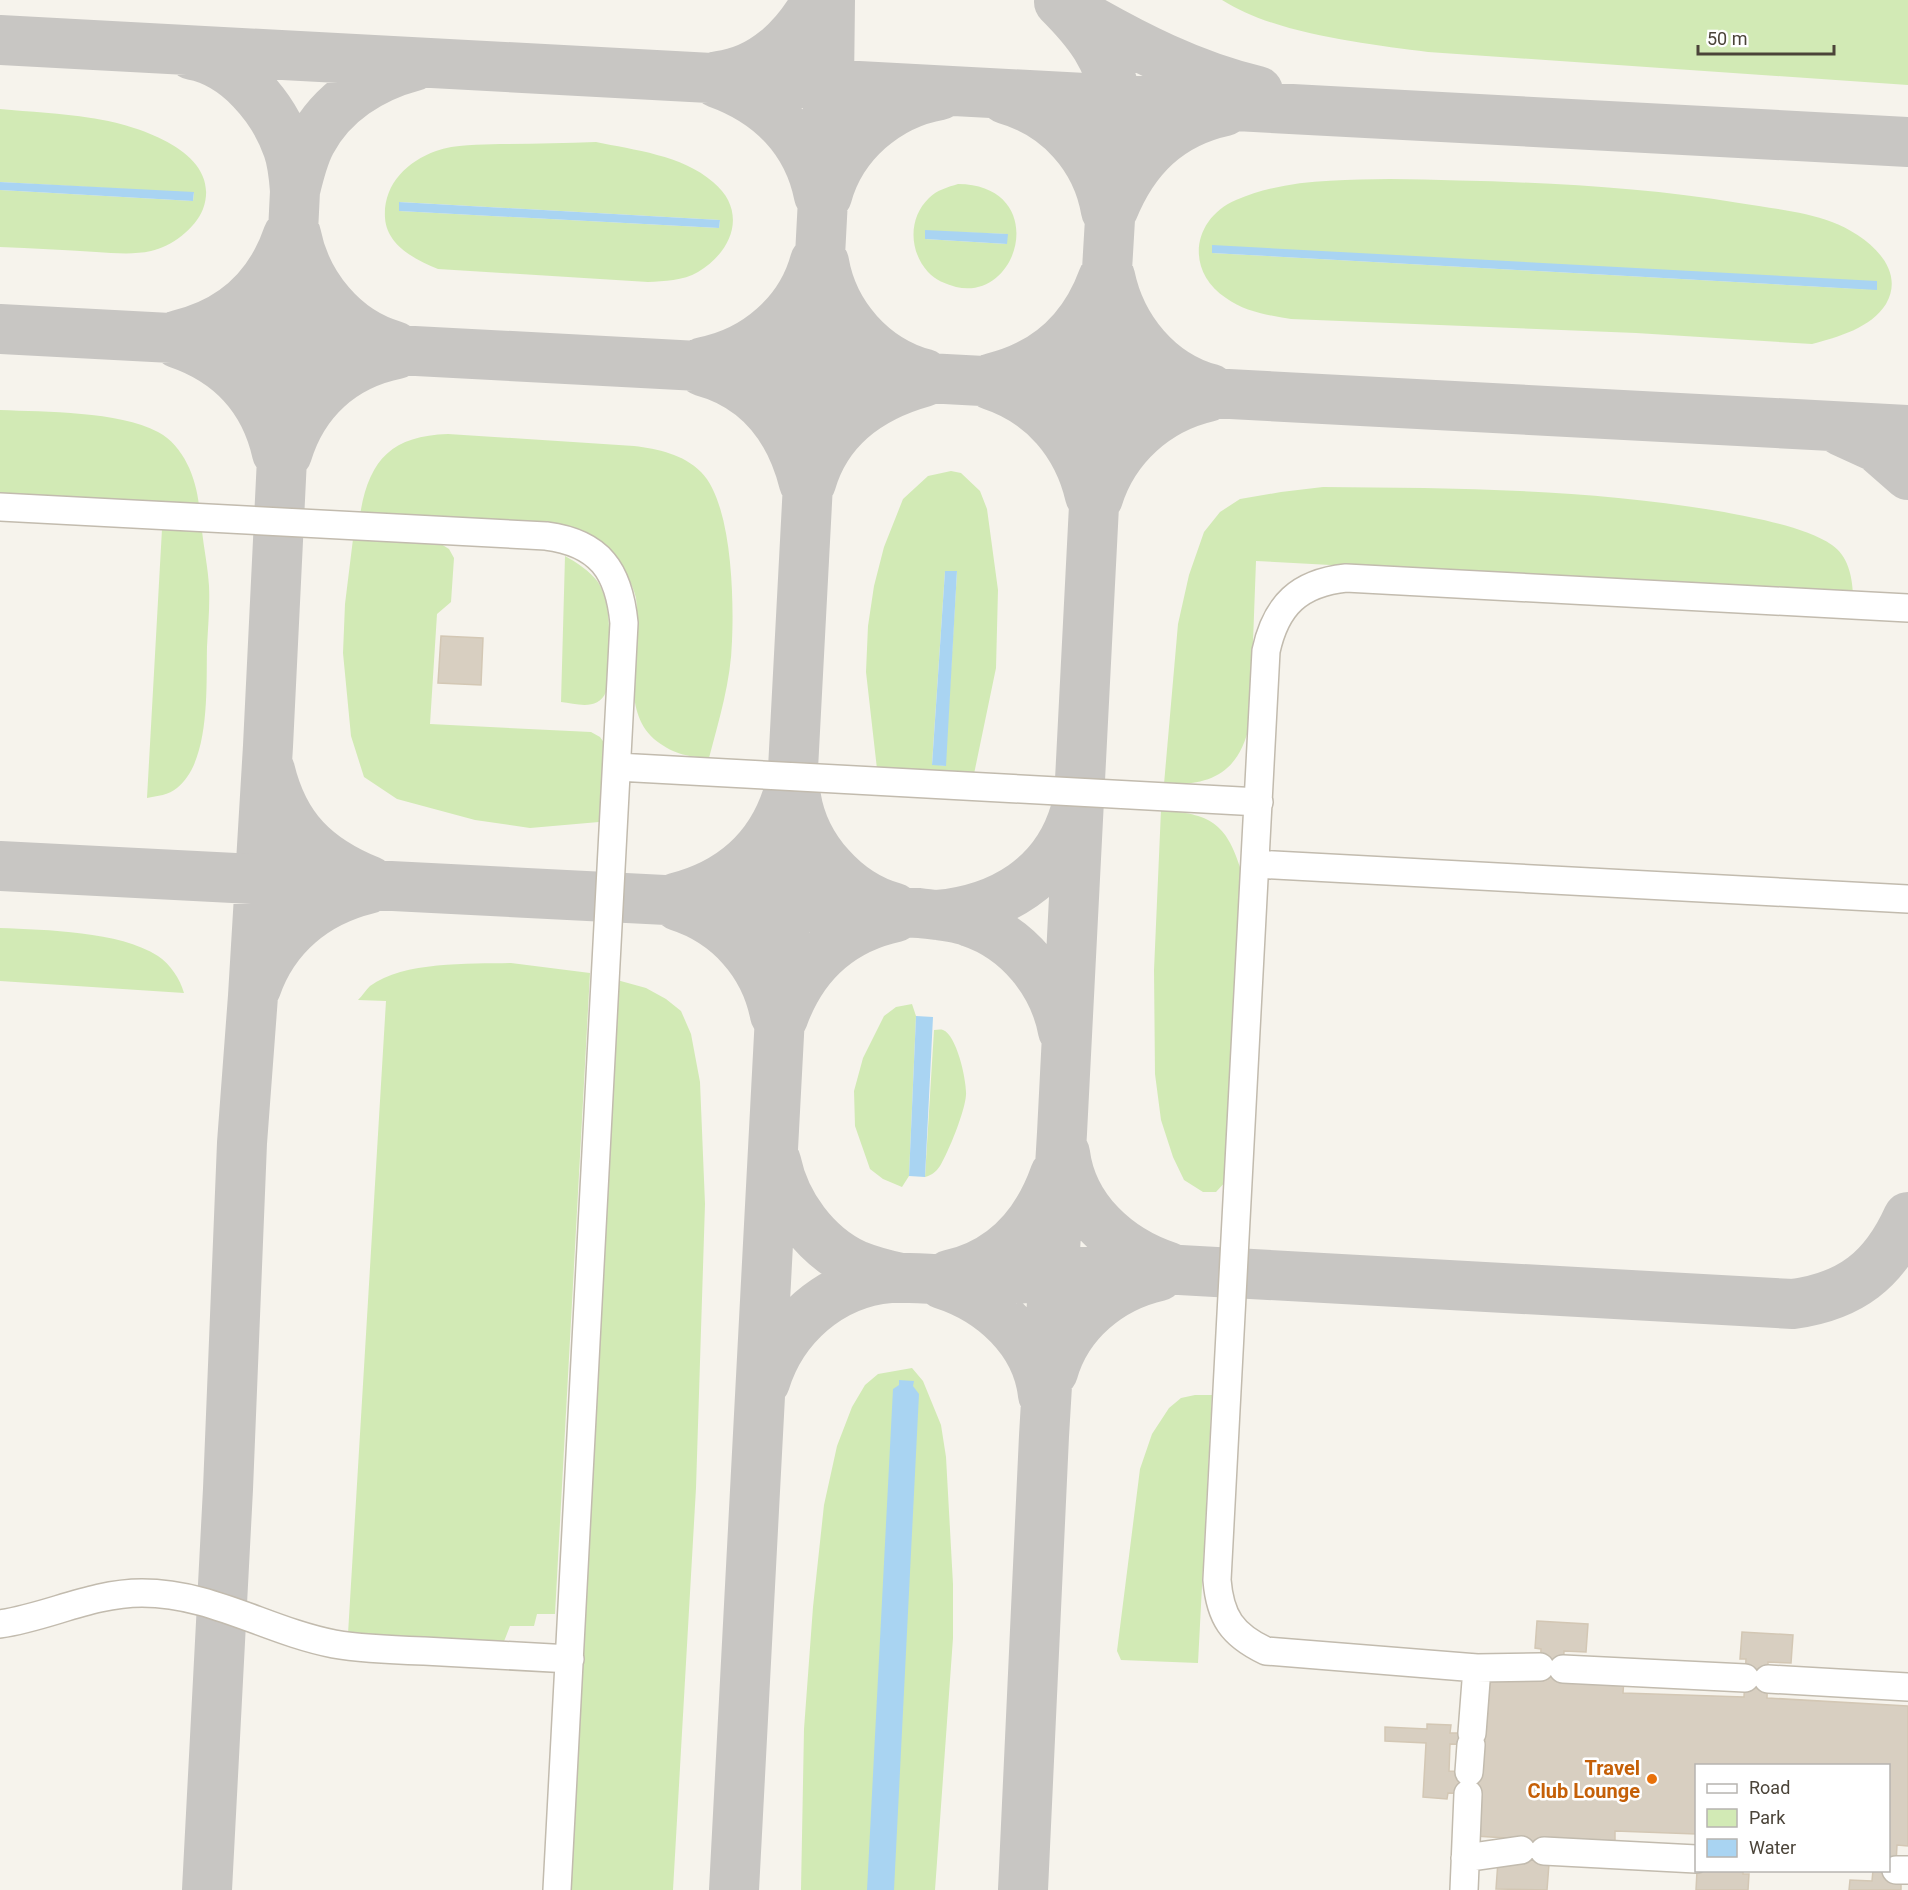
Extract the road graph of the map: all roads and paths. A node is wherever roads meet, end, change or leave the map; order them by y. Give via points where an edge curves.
1 (0, 507) edge
2 (1908, 608) edge
3 (617, 767) junction
4 (1259, 802) junction
5 (1255, 864) junction
6 (1908, 899) edge
7 (0, 1624) edge
8 (570, 1659) junction
9 (1477, 1668) junction
10 (1908, 1687) edge
11 (1466, 1858) junction
12 (1695, 1859) edge
13 (557, 1890) edge
14 (1464, 1890) edge

1 - 3 lane via 546,536 574,543 601,560 611,572 622,601
2 - 4 lane via 1353,578 1317,583 1288,603 1270,633
3 - 4 lane
3 - 8 lane
4 - 5 lane
5 - 6 lane
5 - 9 lane via 1217,1580 1222,1611 1228,1624 1266,1651
7 - 8 lane via 117,1594 166,1594 208,1602 304,1637 336,1644
8 - 13 lane
9 - 10 lane via 1552,1668
9 - 11 lane
11 - 12 lane via 1532,1850
11 - 14 lane

